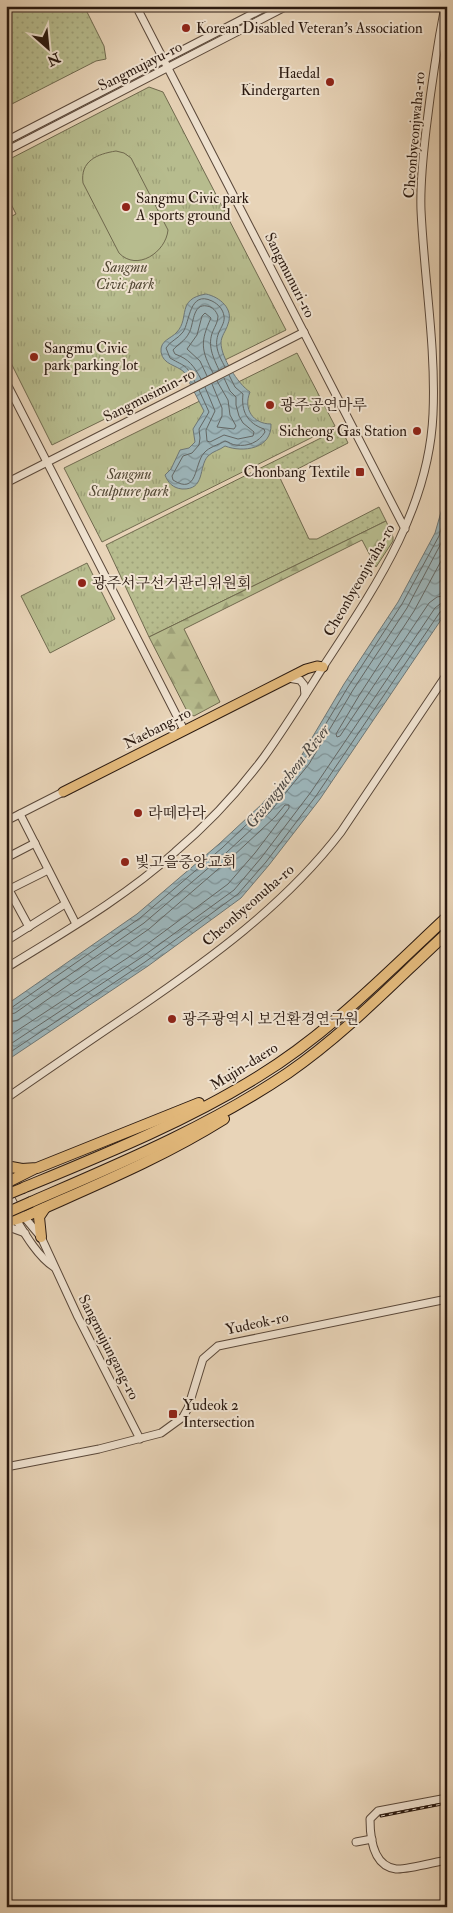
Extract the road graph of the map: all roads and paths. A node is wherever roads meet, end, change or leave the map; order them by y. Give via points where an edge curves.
1 (136, 6) edge
2 (268, 6) edge
3 (286, 6) edge
4 (445, 6) edge
5 (165, 63) junction
6 (6, 141) edge
7 (6, 151) edge
8 (304, 332) junction
9 (6, 382) edge
10 (48, 462) junction
11 (6, 483) edge
12 (405, 530) junction
13 (323, 667) junction
14 (447, 674) edge
15 (288, 678) junction
16 (305, 695) junction
17 (184, 730) junction
18 (63, 792) joint
19 (20, 814) junction
20 (6, 821) edge
21 (35, 844) junction
22 (6, 858) edge
23 (48, 870) junction
24 (8, 891) edge
25 (65, 904) junction
26 (447, 918) edge
27 (76, 924) junction
28 (28, 926) junction
29 (447, 933) edge
30 (6, 941) edge
31 (6, 968) edge
32 (260, 1091) junction
33 (8, 1097) dead end
34 (224, 1097) junction
35 (6, 1166) edge
36 (37, 1168) junction
37 (6, 1183) edge
38 (6, 1191) edge
39 (6, 1195) edge
40 (6, 1203) edge
41 (45, 1208) junction
42 (6, 1213) edge
43 (12, 1223) edge
44 (41, 1237) junction
45 (54, 1267) junction
46 (447, 1299) edge
47 (140, 1438) junction
48 (6, 1467) edge
49 (447, 1798) edge
50 (372, 1839) junction
51 (356, 1842) dead end
52 (447, 1860) edge

1 - 5 street, Sangmunuri-ro
2 - 5 street, Sangmujayu-ro
3 - 5 street, Sangmujayu-ro
4 - 12 street, Cheonbyeonjwaha-ro via 423,158 421,207 433,416 419,492
5 - 6 street, Sangmujayu-ro
5 - 7 street, Sangmujayu-ro
5 - 8 street, Sangmunuri-ro
8 - 10 street, Sangmusimin-ro
8 - 12 street, Sangmunuri-ro
9 - 10 street
10 - 11 street, Sangmusimin-ro
10 - 17 street
12 - 13 street, Cheonbyeonjwaha-ro via 377,583
13 - 15 main road, Naebang-ro via 306,669
13 - 16 street, Cheonbyeonjwaha-ro
14 - 33 street, Cheonbyeonuha-ro via 341,832 292,888 189,974
15 - 16 street via 300,680
15 - 17 main road, Naebang-ro
16 - 27 street, Cheonbyeonjwaha-ro via 262,760 202,828 150,874
17 - 18 main road, Naebang-ro
18 - 19 street, Naebang-ro
19 - 20 street, Naebang-ro
19 - 21 street
21 - 22 street
21 - 23 street
23 - 24 street
23 - 25 street
24 - 28 street
25 - 27 street
25 - 28 street
26 - 34 highway, Mujin-daero via 310,1040
27 - 31 street, Cheonbyeonjwaha-ro
28 - 30 street
29 - 32 highway, Mujin-daero via 350,1025
32 - 41 highway via 243,1107 170,1151
32 - 42 highway, Mujin-daero, bridge via 174,1139
34 - 36 highway via 204,1101
34 - 39 highway, Mujin-daero, bridge via 164,1127
35 - 36 highway
36 - 37 highway
38 - 43 street, Sangmujungang-ro via 15,1206
40 - 43 street, Sangmujungang-ro
41 - 43 highway
41 - 44 highway via 39,1217
43 - 44 street, Sangmujungang-ro
43 - 45 street, Sangmujungang-ro via 25,1232
44 - 45 street, Sangmujungang-ro
45 - 47 street, Sangmujungang-ro
46 - 47 street, Yudeok-ro via 218,1346 203,1359 183,1417 161,1433
47 - 48 street, Yudeok-ro
49 - 50 street via 378,1811 370,1819
50 - 51 street
50 - 52 street via 377,1859 396,1869

